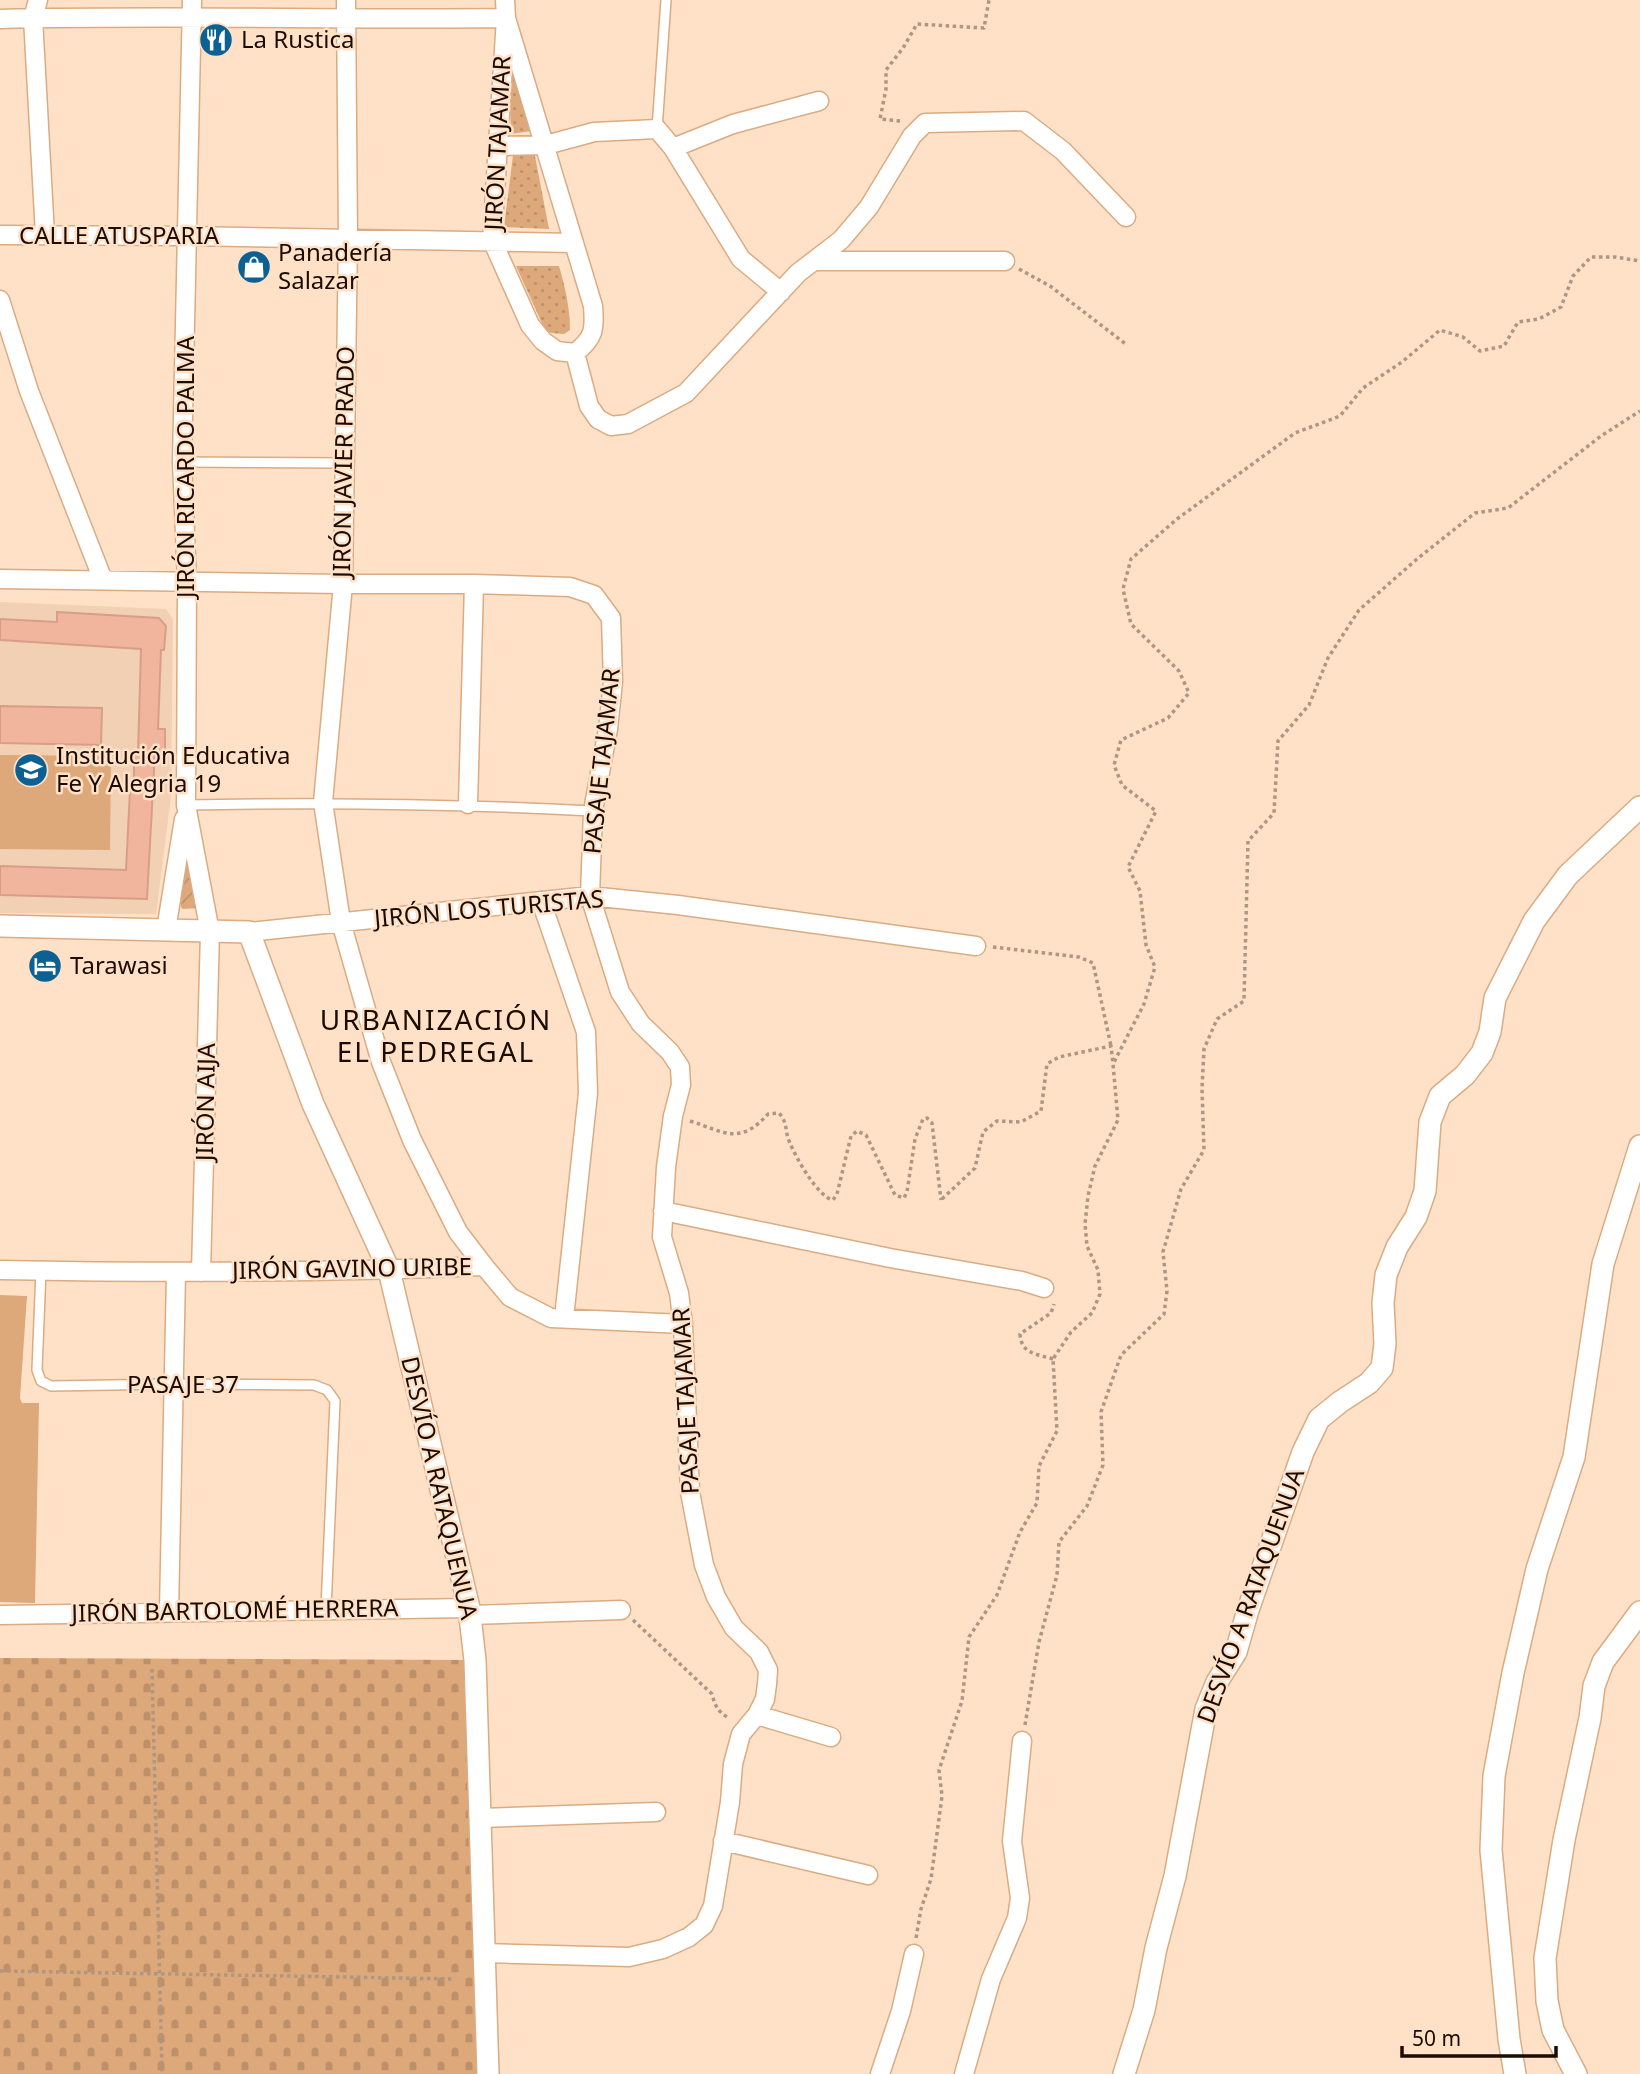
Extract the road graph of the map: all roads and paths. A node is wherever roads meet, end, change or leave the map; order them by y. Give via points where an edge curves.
1 (26, 0) edge
2 (38, 0) edge
3 (346, 0) edge
4 (666, 0) edge
5 (989, 0) edge
6 (192, 9) edge
7 (506, 9) edge
8 (33, 18) junction
9 (0, 19) edge
10 (347, 20) junction
11 (819, 101) dead end
12 (925, 123) junction
13 (657, 129) junction
14 (546, 145) junction
15 (498, 146) junction
16 (673, 148) junction
17 (1126, 218) dead end
18 (0, 235) edge
19 (45, 235) junction
20 (187, 236) junction
21 (348, 238) junction
22 (492, 240) junction
23 (574, 243) junction
24 (814, 261) junction
25 (1004, 261) joint
26 (1640, 261) edge
27 (781, 292) junction
28 (0, 300) edge
29 (1127, 345) dead end
30 (575, 353) junction
31 (1640, 411) edge
32 (182, 462) junction
33 (343, 463) junction
34 (0, 579) edge
35 (103, 580) junction
36 (187, 581) junction
37 (343, 584) junction
38 (474, 584) junction
39 (323, 802) junction
40 (468, 804) junction
41 (186, 805) junction
42 (1640, 807) edge
43 (593, 811) junction
44 (590, 896) junction
45 (541, 901) junction
46 (341, 922) junction
47 (0, 926) edge
48 (166, 930) junction
49 (210, 932) junction
50 (249, 932) junction
51 (976, 946) joint
52 (1111, 1046) junction
53 (1113, 1064) junction
54 (673, 1116) junction
55 (1640, 1146) edge
56 (663, 1211) junction
57 (484, 1266) junction
58 (0, 1270) edge
59 (41, 1270) junction
60 (389, 1270) junction
61 (201, 1272) junction
62 (176, 1273) junction
63 (1044, 1288) joint
64 (564, 1318) junction
65 (683, 1324) junction
66 (1053, 1359) junction
67 (173, 1384) junction
68 (326, 1609) junction
69 (621, 1610) joint
70 (169, 1611) junction
71 (470, 1611) junction
72 (1640, 1612) edge
73 (0, 1615) edge
74 (152, 1669) dead end
75 (752, 1721) junction
76 (831, 1737) dead end
77 (1022, 1741) joint
78 (656, 1812) dead end
79 (480, 1818) junction
80 (723, 1841) junction
81 (868, 1875) dead end
82 (484, 1953) junction
83 (914, 1954) joint
84 (0, 1971) edge
85 (161, 1973) junction
86 (455, 1979) dead end
87 (162, 2074) edge
88 (488, 2074) edge
89 (880, 2074) edge
90 (964, 2074) edge
91 (1124, 2074) edge
92 (1515, 2074) edge
93 (1576, 2074) edge

1 - 8 street
2 - 8 street
3 - 10 street, JIRÓN JAVIER PRADO
4 - 13 lane
5 - 12 path via 984,29 917,24 886,70 880,119
6 - 8 street
6 - 10 street
6 - 20 street, JIRÓN RICARDO PALMA
7 - 10 street
7 - 14 street
7 - 15 street, JIRÓN TAJAMAR
8 - 9 street
8 - 19 street
10 - 21 street, JIRÓN JAVIER PRADO
11 - 16 street via 733,124
12 - 17 street via 1024,121 1063,151
12 - 24 street via 912,136 869,207 841,240
13 - 14 street via 594,132
13 - 16 street
14 - 15 street
14 - 23 street
15 - 22 street, JIRÓN TAJAMAR
16 - 27 street via 741,259
18 - 19 street, CALLE ATUSPARIA
19 - 20 street, CALLE ATUSPARIA
20 - 21 street, CALLE ATUSPARIA
20 - 32 street, JIRÓN RICARDO PALMA
21 - 22 street, CALLE ATUSPARIA
21 - 33 street, JIRÓN JAVIER PRADO
22 - 23 street, CALLE ATUSPARIA
22 - 30 street, JIRÓN TAJAMAR via 530,325 557,351
23 - 30 street via 595,326 588,342
24 - 25 street
24 - 27 street
25 - 29 path via 1050,286
26 - 53 path via 1591,257 1573,276 1561,307 1518,322 1504,346 1480,351 1463,337 1440,330 1363,388 1340,416 1295,433 1177,519 1131,559 1123,589 1131,624 1179,671 1189,693 1168,718 1121,740 1114,765 1122,785 1156,811 1128,867 1140,891 1146,945 1155,967 1144,1004
27 - 30 street via 686,393 628,424 611,426 598,419 589,406
28 - 35 street via 29,391
31 - 77 path via 1508,508 1475,513 1359,610 1328,658 1310,705 1279,741 1274,813 1248,841 1244,1001 1217,1019 1204,1049 1205,1150 1181,1189 1163,1252 1164,1314 1121,1355 1101,1412 1103,1465 1087,1506 1059,1542
32 - 33 lane
32 - 36 street, JIRÓN RICARDO PALMA
33 - 37 street, JIRÓN JAVIER PRADO
34 - 35 street
35 - 36 street
36 - 37 street
36 - 41 street, JIRÓN RICARDO PALMA
37 - 38 street
37 - 39 street, JIRÓN JAVIER PRADO
38 - 40 street
38 - 43 street, PASAJE TAJAMAR via 570,587 594,595 611,618 613,682
39 - 40 lane
39 - 41 lane
39 - 46 street, JIRÓN JAVIER PRADO
40 - 43 lane
41 - 48 street
41 - 49 street, JIRÓN RICARDO PALMA
42 - 91 street, DESVÍO A RATAQUENUA via 1568,876 1534,921 1495,998 1482,1053 1440,1096 1430,1122 1424,1191 1386,1275 1382,1368 1319,1419 1303,1452 1236,1652 1206,1709 1175,1876
43 - 44 street, PASAJE TAJAMAR
44 - 45 street, JIRÓN LOS TURISTAS
44 - 51 street, JIRÓN LOS TURISTAS
44 - 54 street, PASAJE TAJAMAR via 620,992 641,1024 680,1067 681,1085
45 - 46 street, JIRÓN LOS TURISTAS
45 - 64 street via 586,1032 587,1093
46 - 50 street, JIRÓN LOS TURISTAS
46 - 57 street, JIRÓN JAVIER PRADO via 381,1062 412,1140 458,1232
47 - 48 street, JIRÓN LOS TURISTAS
48 - 49 street, JIRÓN LOS TURISTAS
49 - 50 street, JIRÓN LOS TURISTAS
49 - 61 street, JIRÓN AIJA
50 - 60 street, DESVÍO A RATAQUENUA via 313,1104
51 - 52 path via 1079,957 1093,963
52 - 53 path
52 - 54 path via 1047,1064 1041,1111 1021,1122 998,1121 983,1132 975,1168 941,1200 932,1123 927,1118 915,1139 904,1198 895,1195 866,1135 857,1131 851,1136 833,1200 820,1193 803,1167 779,1113 768,1114 737,1136
53 - 66 path via 1118,1120 1096,1166 1085,1224 1100,1294 1092,1313
54 - 56 street, PASAJE TAJAMAR
55 - 92 street via 1603,1264 1574,1457 1537,1569 1494,1776 1491,1850
56 - 63 street
56 - 65 street, PASAJE TAJAMAR via 662,1237 680,1293
57 - 60 street, JIRÓN GAVINO URIBE
57 - 64 street, JIRÓN GAVINO URIBE via 510,1297 551,1318
58 - 59 street, JIRÓN GAVINO URIBE
59 - 62 street, JIRÓN GAVINO URIBE
59 - 67 lane, PASAJE 37 via 37,1370 41,1381 51,1386
60 - 61 street, JIRÓN GAVINO URIBE
60 - 71 street, DESVÍO A RATAQUENUA
61 - 62 street, JIRÓN GAVINO URIBE
62 - 67 street
63 - 66 path via 1055,1301 1051,1313 1020,1334 1021,1343 1027,1351
64 - 65 street, JIRÓN GAVINO URIBE
65 - 75 street, PASAJE TAJAMAR via 690,1492 704,1565 734,1628 759,1652 768,1670 765,1699
66 - 83 path via 1056,1431 1040,1466 1037,1503 1020,1532 997,1595 969,1637 962,1701 939,1770 943,1796
67 - 68 lane, PASAJE 37 via 314,1385 327,1390 335,1402
67 - 70 street
68 - 70 street, JIRÓN BARTOLOMÉ HERRERA
68 - 71 street, JIRÓN BARTOLOMÉ HERRERA
69 - 71 street, JIRÓN BARTOLOMÉ HERRERA
69 - 75 path via 712,1694 722,1714
70 - 73 street, JIRÓN BARTOLOMÉ HERRERA
71 - 79 street, DESVÍO A RATAQUENUA
72 - 93 street via 1603,1662 1594,1686 1545,1958 1553,2030
74 - 85 path
75 - 76 street
75 - 80 street, PASAJE TAJAMAR via 741,1734 733,1764
77 - 90 street via 1012,1841 1020,1898 1017,1918 991,1979
78 - 79 street
79 - 82 street, DESVÍO A RATAQUENUA
80 - 81 street
80 - 82 street, PASAJE TAJAMAR via 713,1906 704,1925 689,1937 629,1957
82 - 88 street, DESVÍO A RATAQUENUA
83 - 89 street
84 - 85 path
85 - 86 path
85 - 87 path

